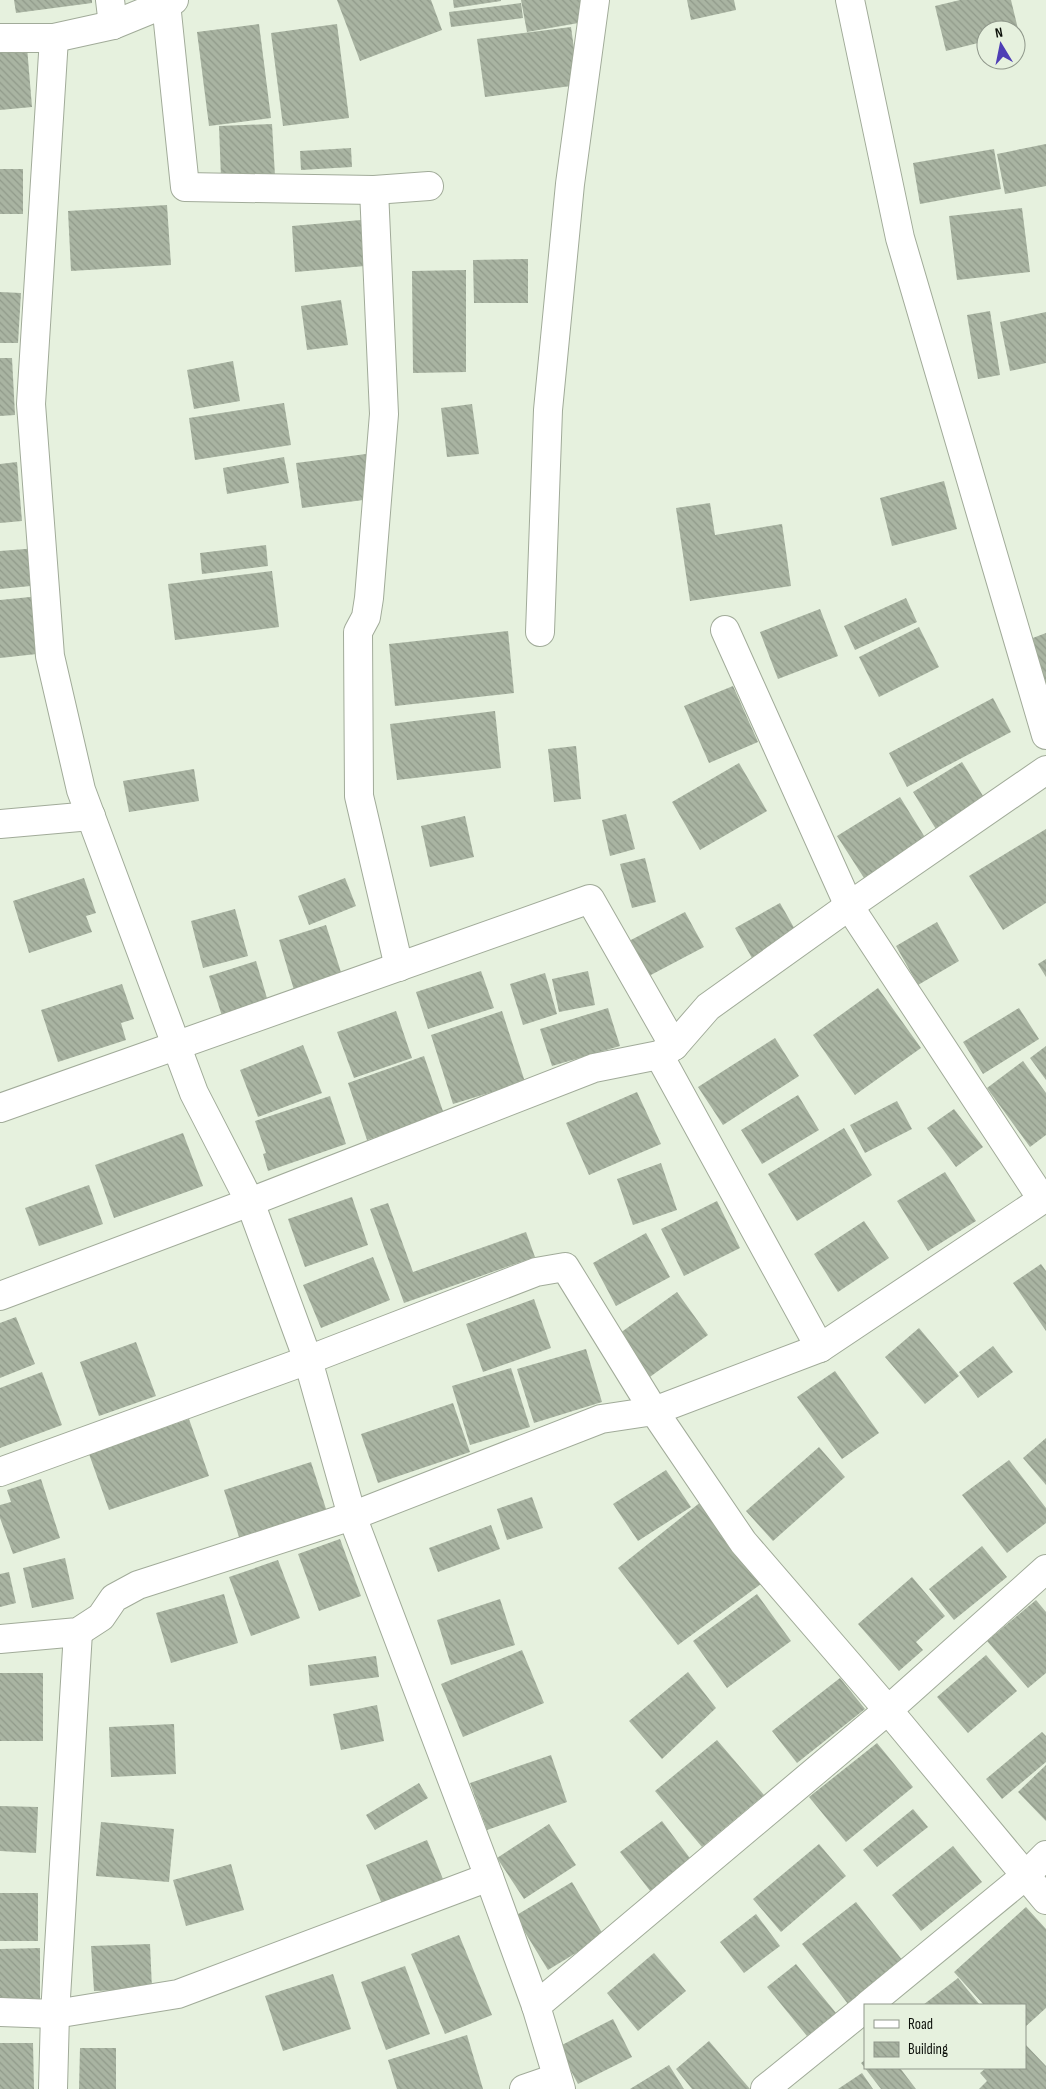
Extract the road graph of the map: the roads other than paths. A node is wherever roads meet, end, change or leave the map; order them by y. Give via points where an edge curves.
1 (595, 0) edge
2 (850, 0) edge
3 (170, 2) edge
4 (111, 13) edge
5 (0, 38) edge
6 (54, 38) junction
7 (428, 186) dead end
8 (374, 190) junction
9 (725, 630) dead end
10 (540, 632) dead end
11 (1046, 735) edge
12 (1046, 770) edge
13 (91, 816) junction
14 (0, 824) edge
15 (849, 906) junction
16 (399, 967) junction
17 (176, 1045) junction
18 (666, 1051) junction
19 (0, 1108) edge
20 (1044, 1198) edge
21 (250, 1202) junction
22 (0, 1296) edge
23 (820, 1348) junction
24 (308, 1360) junction
25 (654, 1410) junction
26 (0, 1472) edge
27 (352, 1516) junction
28 (1046, 1569) edge
29 (78, 1632) junction
30 (0, 1639) edge
31 (888, 1710) junction
32 (1046, 1856) edge
33 (1025, 1876) junction
34 (489, 1877) junction
35 (1046, 1900) edge
36 (868, 2004) edge
37 (536, 2006) junction
38 (864, 2008) edge
39 (0, 2012) edge
40 (55, 2014) junction
41 (558, 2084) edge
42 (53, 2089) edge
43 (524, 2089) edge
44 (764, 2089) edge

1 - 10 street via 570,184 548,410
2 - 11 street via 900,238
3 - 4 street
3 - 8 street via 185,187
4 - 6 street
5 - 6 street
6 - 13 street via 31,404 50,656 81,790
7 - 8 street
8 - 16 street via 384,414 369,598 366,617 358,632 359,796
9 - 15 street
12 - 15 street
13 - 14 street
13 - 17 street
15 - 18 street via 708,1007
15 - 20 street
16 - 17 street
16 - 18 street via 590,899
17 - 19 street
17 - 21 street via 194,1093
18 - 21 street via 594,1068
18 - 23 street
20 - 23 street
21 - 22 street
21 - 24 street
23 - 25 street
24 - 25 street via 536,1272 565,1267
24 - 26 street
24 - 27 street
25 - 27 street via 592,1422
25 - 31 street via 743,1542
27 - 29 street via 138,1585 114,1598 101,1617
27 - 34 street
28 - 31 street
29 - 30 street
29 - 40 street
31 - 33 street
31 - 37 street
32 - 33 street
33 - 35 street
33 - 36 street
34 - 37 street
34 - 40 street via 178,1994
37 - 41 street
38 - 44 street
39 - 40 street
40 - 42 street
41 - 43 street

